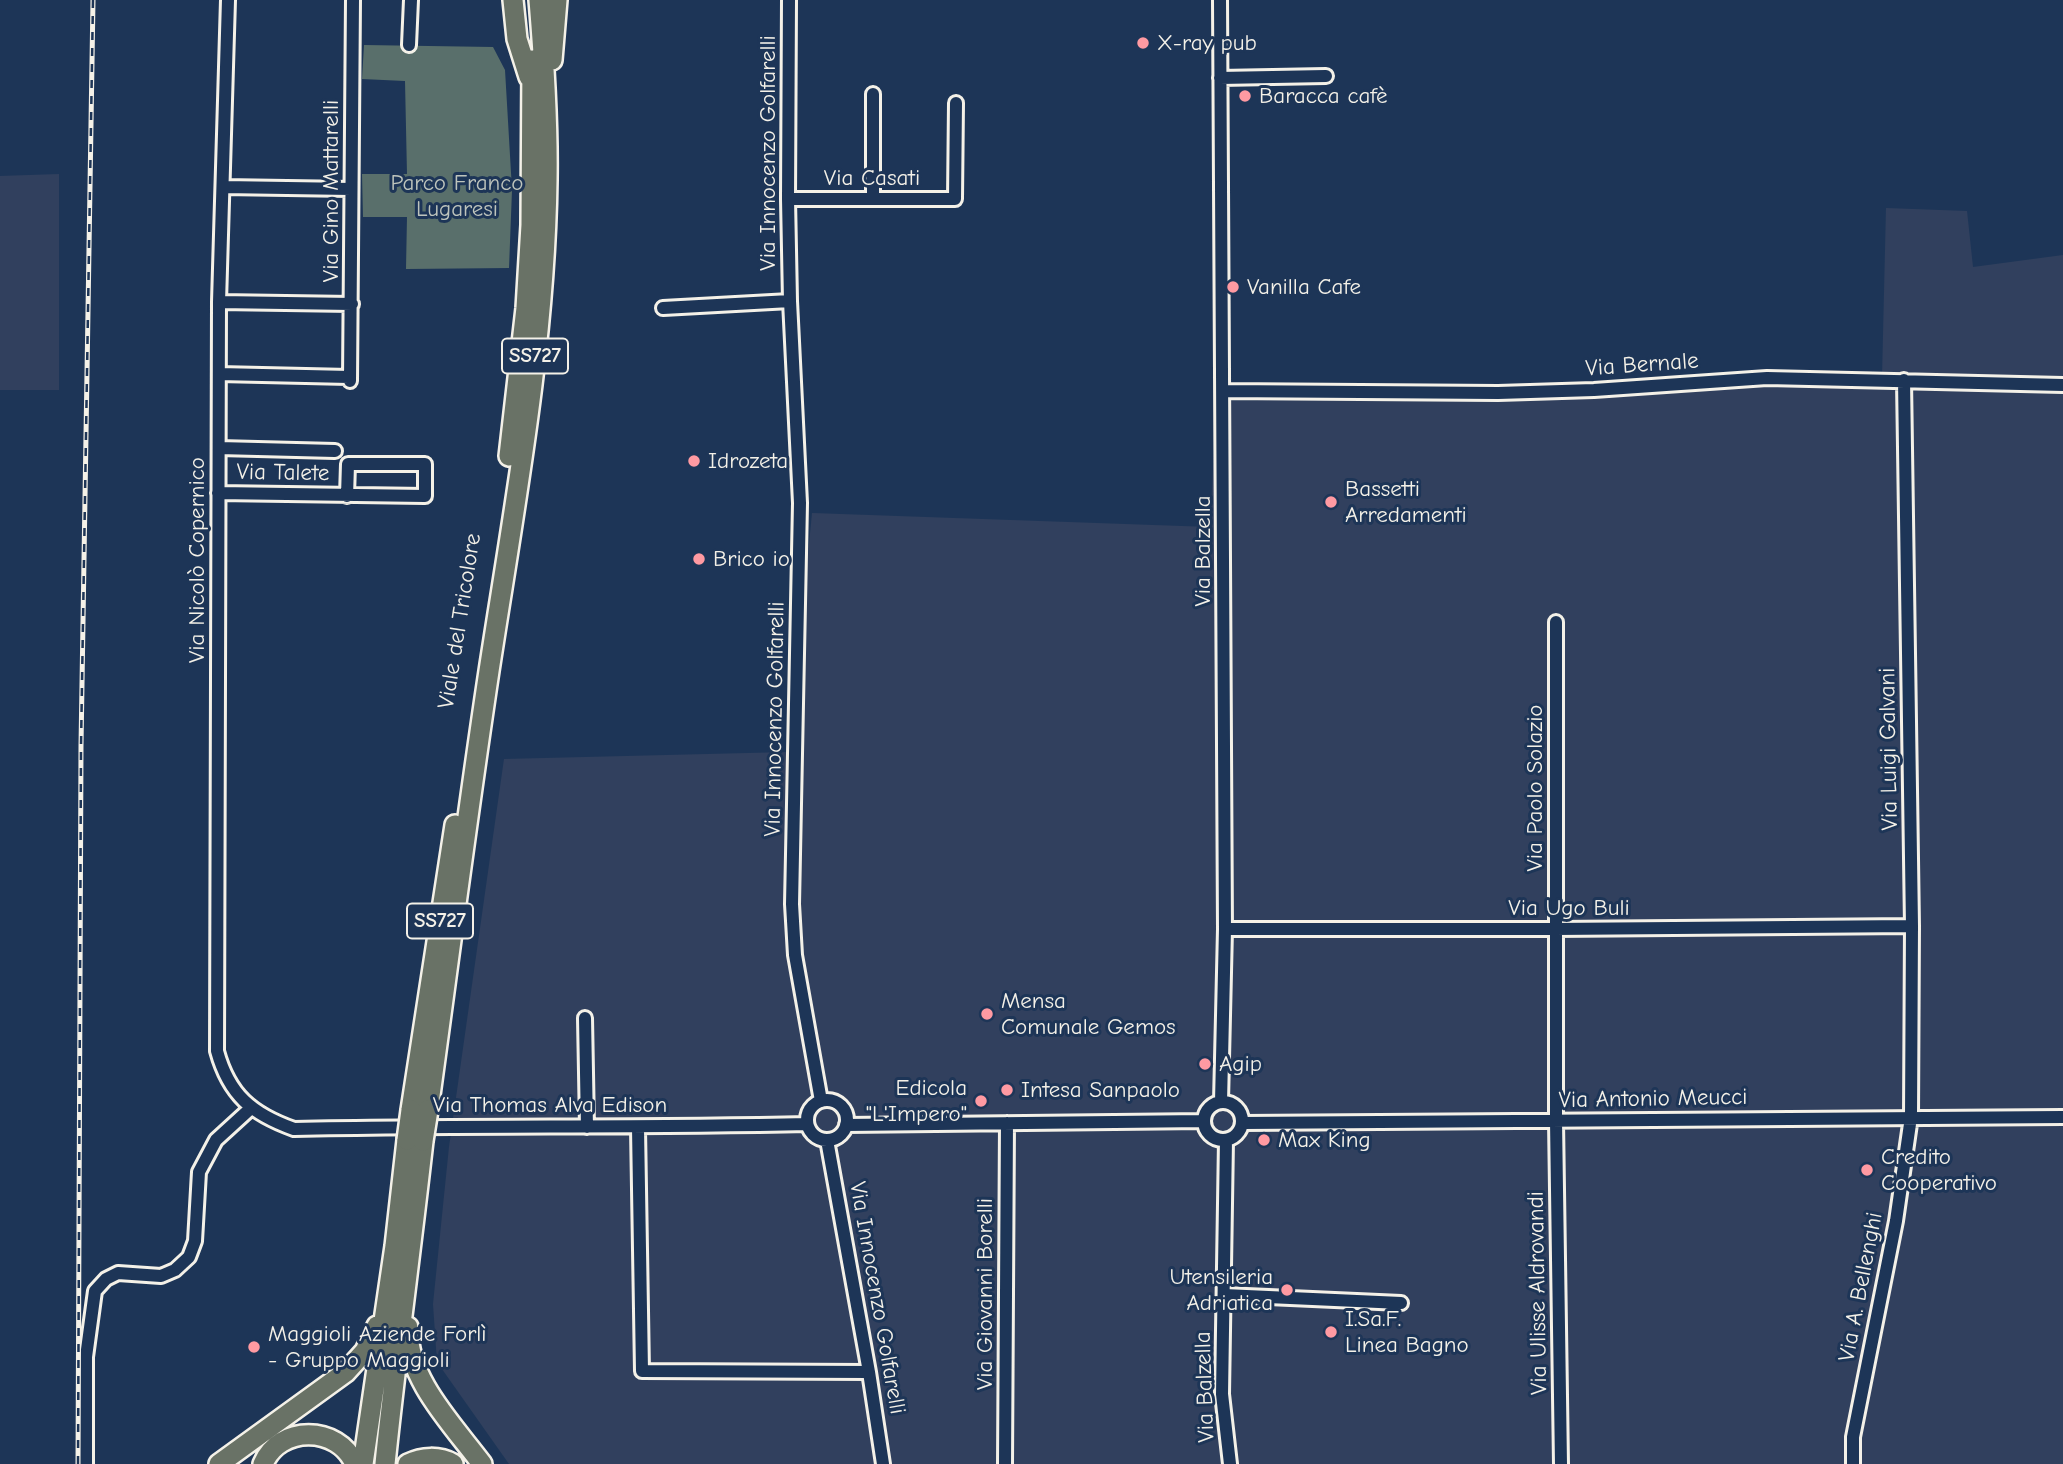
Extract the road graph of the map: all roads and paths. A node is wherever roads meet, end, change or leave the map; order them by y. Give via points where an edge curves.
1 (228, 0) edge
2 (353, 0) edge
3 (411, 0) edge
4 (513, 0) edge
5 (527, 0) edge
6 (539, 0) edge
7 (557, 0) edge
8 (789, 0) edge
9 (1220, 0) edge
10 (409, 45) dead end
11 (1326, 76) dead end
12 (1220, 78) junction
13 (539, 89) junction
14 (873, 94) dead end
15 (956, 103) dead end
16 (223, 187) junction
17 (351, 188) junction
18 (788, 199) junction
19 (873, 199) junction
20 (790, 300) junction
21 (219, 302) junction
22 (352, 304) junction
23 (663, 307) dead end
24 (219, 374) junction
25 (1905, 380) junction
26 (2063, 384) edge
27 (1223, 391) junction
28 (219, 448) junction
29 (335, 451) dead end
30 (218, 493) junction
31 (347, 496) junction
32 (1556, 622) dead end
33 (1912, 926) junction
34 (1225, 929) junction
35 (1555, 929) junction
36 (585, 1018) dead end
37 (821, 1101) junction
38 (1221, 1102) junction
39 (251, 1108) junction
40 (1911, 1117) junction
41 (2063, 1117) edge
42 (1204, 1121) junction
43 (1556, 1121) junction
44 (1242, 1123) junction
45 (807, 1124) junction
46 (1007, 1124) junction
47 (846, 1125) junction
48 (587, 1127) junction
49 (638, 1128) junction
50 (294, 1129) joint
51 (827, 1140) junction
52 (1226, 1140) junction
53 (403, 1246) junction
54 (1224, 1295) junction
55 (1401, 1303) dead end
56 (869, 1372) junction
57 (86, 1464) edge
58 (219, 1464) edge
59 (263, 1464) edge
60 (355, 1464) edge
61 (363, 1464) edge
62 (385, 1464) edge
63 (408, 1464) edge
64 (453, 1464) edge
65 (482, 1464) edge
66 (883, 1464) edge
67 (1005, 1464) edge
68 (1230, 1464) edge
69 (1561, 1464) edge
70 (1853, 1464) edge

1 - 16 street, Via Nicolò Copernico
2 - 17 street, Via Gino Mattarelli
3 - 10 street
4 - 13 highway via 517,39
5 - 13 highway, Viale del Tricolore / SS727
6 - 13 highway, Viale del Tricolore / SS727
7 - 13 highway via 555,41
8 - 18 street, Via Innocenzo Golfarelli
9 - 12 street, Via Balzella
11 - 12 street
12 - 27 street, Via Balzella
13 - 53 highway, Viale del Tricolore / SS727, bridge via 547,181 534,376 477,708
14 - 19 street
15 - 19 street, Via Casati via 955,199
16 - 17 street
16 - 21 street, Via Nicolò Copernico
17 - 22 street, Via Gino Mattarelli
18 - 19 street, Via Casati
18 - 20 street, Via Innocenzo Golfarelli
20 - 23 street
20 - 37 street, Via Innocenzo Golfarelli via 800,503 792,904 795,955
21 - 22 street
21 - 24 street, Via Nicolò Copernico
22 - 24 street, Via Gino Mattarelli via 349,379
24 - 28 street, Via Nicolò Copernico
25 - 26 street, Via Bernale
25 - 27 street, Via Bernale via 1768,377 1498,393
25 - 33 street, Via Luigi Galvani
27 - 34 street, Via Balzella
28 - 29 street
28 - 30 street, Via Nicolò Copernico
30 - 31 street, Via Talete
30 - 39 street, Via Nicolò Copernico via 217,1051 232,1088
31 - 31 street, Via Talete via 348,464 425,464 425,496
32 - 35 street, Via Paolo Solazio
33 - 35 street, Via Ugo Buli
33 - 40 street, Via Luigi Galvani
34 - 35 street, Via Ugo Buli
34 - 38 street, Via Balzella
35 - 43 street, Via Paolo Solazio
36 - 48 street
37 - 45 street via 811,1107
37 - 47 street via 842,1108
38 - 42 street via 1210,1106
38 - 44 street via 1237,1107
39 - 50 street, Via Nicolò Copernico
39 - 57 street via 216,1140 199,1172 195,1241 189,1256 161,1276 118,1273 95,1291 86,1357
40 - 41 street, Via Antonio Meucci
40 - 43 street, Via Antonio Meucci
40 - 70 street, Via A. Bellenghi via 1896,1221 1853,1437
42 - 46 street
42 - 52 street via 1213,1138
43 - 44 street, Via Antonio Meucci
43 - 69 street, Via Ulisse Aldrovandi
44 - 52 street via 1237,1135
45 - 49 street, Via Thomas Alva Edison
45 - 51 street via 812,1134
46 - 47 street
46 - 67 street, Via Giovanni Borelli
47 - 51 street via 839,1136
48 - 49 street, Via Thomas Alva Edison
48 - 50 street, Via Thomas Alva Edison
49 - 56 street via 642,1371
51 - 56 street, Via Innocenzo Golfarelli
52 - 54 street, Via Balzella
53 - 58 highway via 365,1351 346,1373
53 - 61 highway
53 - 62 highway
53 - 65 highway via 414,1278 407,1339 414,1365
54 - 55 street
54 - 68 street, Via Balzella via 1222,1394
56 - 66 street, Via Innocenzo Golfarelli
59 - 60 highway via 277,1445 309,1434 341,1445
63 - 64 highway via 433,1458

